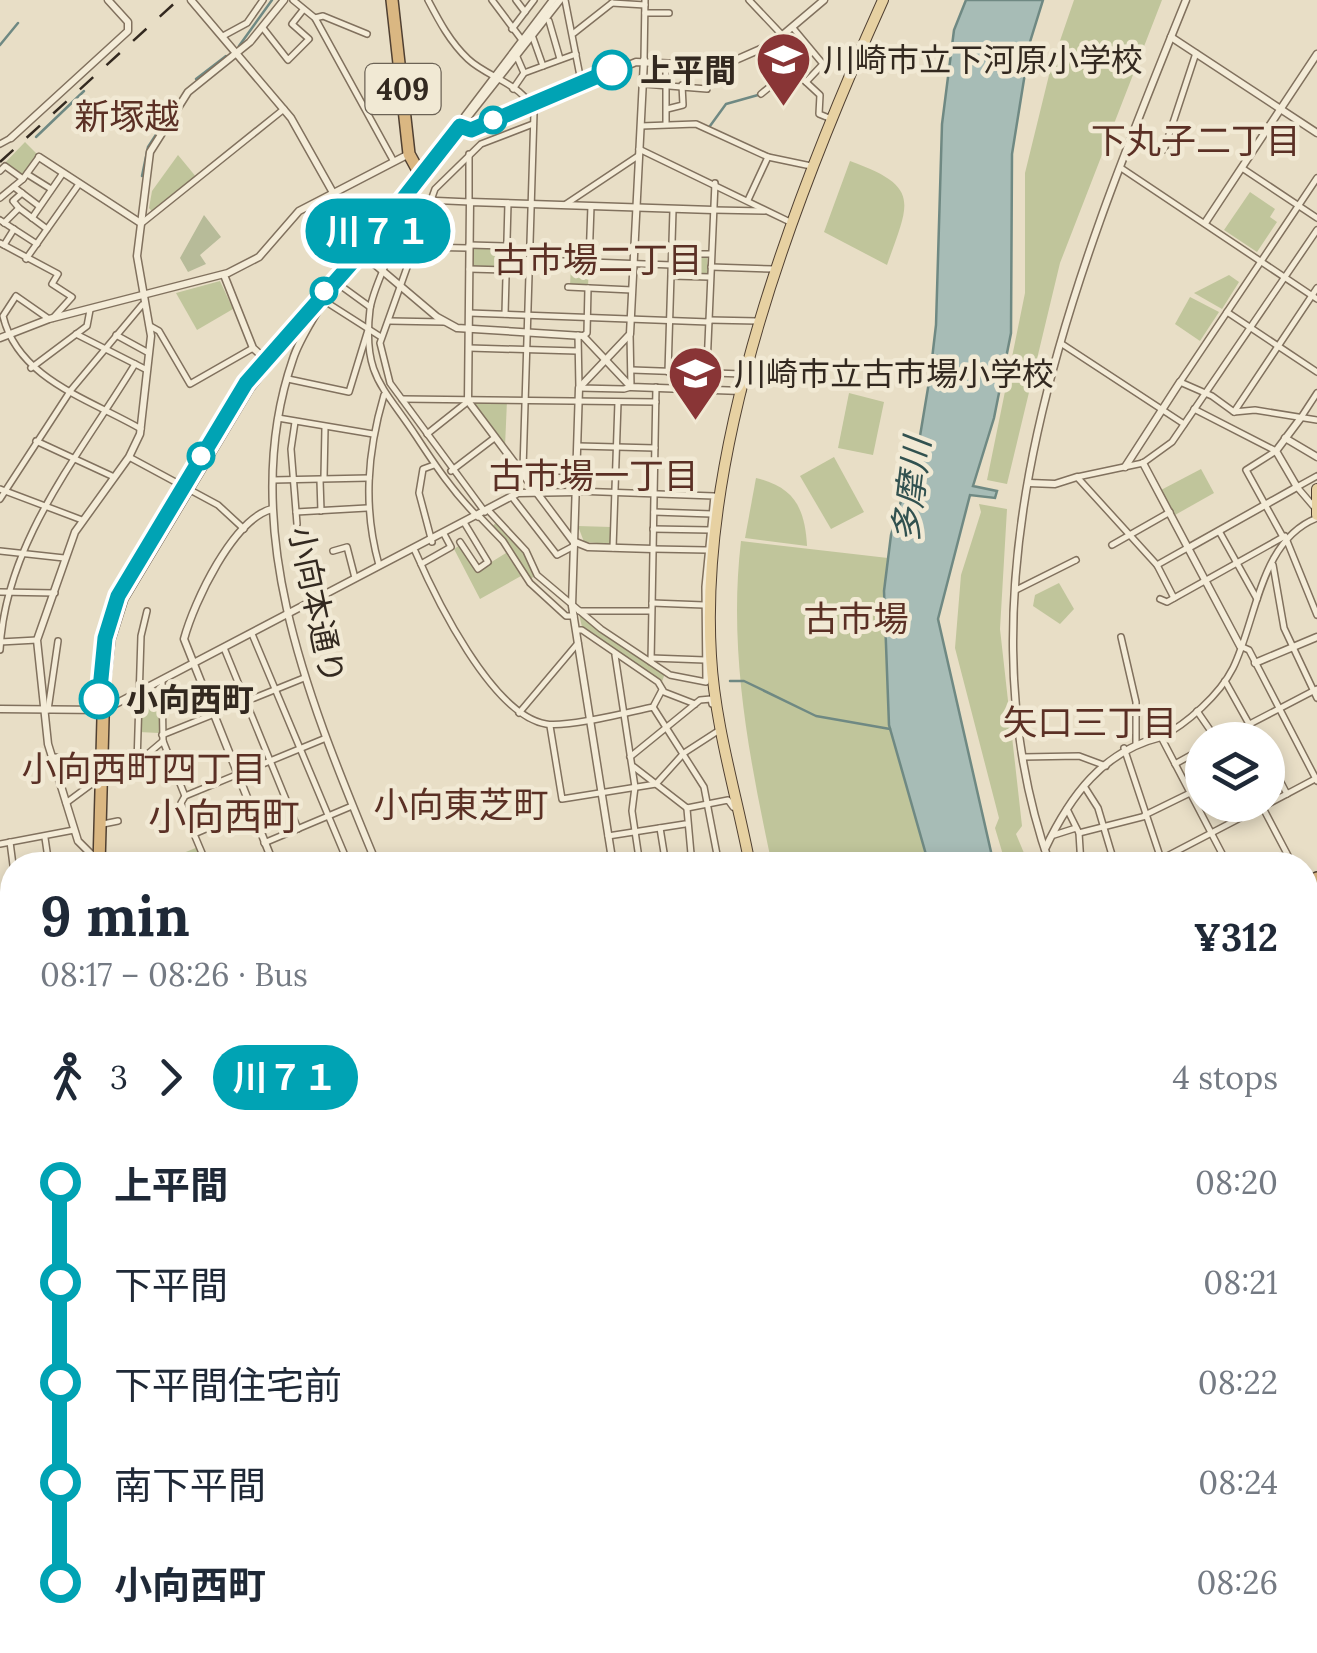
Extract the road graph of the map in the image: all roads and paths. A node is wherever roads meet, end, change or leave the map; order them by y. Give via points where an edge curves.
1 (108, 0) edge
2 (191, 0) edge
3 (263, 0) edge
4 (282, 0) edge
5 (293, 0) edge
6 (392, 0) edge
7 (428, 0) edge
8 (492, 0) edge
9 (516, 0) edge
10 (534, 0) edge
11 (559, 0) edge
12 (749, 0) edge
13 (824, 0) edge
14 (883, 0) edge
15 (1186, 0) edge
16 (612, 2) edge
17 (645, 6) edge
18 (304, 9) junction
19 (525, 12) junction
20 (669, 13) dead end
21 (314, 18) junction
22 (549, 21) dead end
23 (263, 28) junction
24 (793, 28) junction
25 (512, 29) junction
26 (367, 34) dead end
27 (574, 34) junction
28 (532, 35) junction
29 (223, 36) junction
30 (783, 36) junction
31 (1172, 37) junction
32 (522, 40) junction
33 (238, 53) junction
34 (810, 53) junction
35 (576, 54) junction
36 (1196, 54) junction
37 (1317, 54) edge
38 (516, 56) junction
39 (560, 59) junction
40 (644, 60) junction
41 (666, 61) junction
42 (543, 66) junction
43 (708, 68) junction
44 (793, 70) junction
45 (524, 73) junction
46 (496, 78) junction
47 (582, 82) junction
48 (806, 82) junction
49 (664, 83) junction
50 (644, 84) junction
51 (682, 85) junction
52 (513, 88) junction
53 (761, 94) dead end
54 (531, 102) junction
55 (284, 109) junction
56 (1281, 109) junction
57 (666, 110) junction
58 (829, 118) dead end
59 (534, 124) junction
60 (666, 124) junction
61 (460, 126) junction
62 (641, 126) junction
63 (1317, 134) edge
64 (11, 138) joint
65 (0, 144) edge
66 (1164, 150) dead end
67 (639, 152) junction
68 (410, 154) junction
69 (469, 154) junction
70 (38, 157) joint
71 (768, 157) junction
72 (392, 160) junction
73 (1121, 168) junction
74 (1242, 168) junction
75 (0, 171) edge
76 (62, 173) junction
77 (25, 176) junction
78 (421, 176) junction
79 (1317, 178) edge
80 (715, 183) junction
81 (80, 184) junction
82 (14, 187) junction
83 (51, 190) junction
84 (22, 194) junction
85 (334, 196) junction
86 (0, 198) edge
87 (403, 199) junction
88 (431, 200) junction
89 (748, 200) junction
90 (470, 202) junction
91 (508, 203) junction
92 (531, 204) junction
93 (564, 205) junction
94 (1298, 205) junction
95 (40, 206) junction
96 (591, 206) junction
97 (635, 207) junction
98 (18, 208) junction
99 (673, 209) junction
100 (713, 210) junction
101 (767, 210) junction
102 (32, 218) junction
103 (1317, 218) edge
104 (387, 220) junction
105 (2, 221) edge
106 (139, 222) junction
107 (790, 222) junction
108 (1205, 224) junction
109 (14, 229) junction
110 (47, 229) junction
111 (1317, 230) edge
112 (2, 244) edge
113 (36, 244) junction
114 (506, 246) junction
115 (417, 247) junction
116 (468, 247) junction
117 (363, 250) junction
118 (672, 254) junction
119 (711, 254) junction
120 (26, 259) junction
121 (506, 259) junction
122 (529, 261) junction
123 (589, 262) junction
124 (1261, 262) junction
125 (633, 264) junction
126 (672, 265) junction
127 (711, 267) junction
128 (347, 269) junction
129 (468, 269) junction
130 (773, 269) junction
131 (506, 270) junction
132 (384, 272) junction
133 (224, 275) junction
134 (672, 276) junction
135 (710, 277) junction
136 (1285, 277) junction
137 (337, 283) junction
138 (400, 286) junction
139 (568, 287) dead end
140 (588, 288) junction
141 (1317, 288) edge
142 (632, 290) junction
143 (1314, 297) edge
144 (324, 300) junction
145 (142, 301) junction
146 (370, 307) junction
147 (90, 310) junction
148 (1227, 312) junction
149 (466, 313) junction
150 (505, 314) junction
151 (528, 314) junction
152 (588, 316) junction
153 (51, 319) junction
154 (631, 319) junction
155 (670, 320) junction
156 (709, 321) junction
157 (756, 321) junction
158 (388, 322) junction
159 (444, 322) junction
160 (297, 324) junction
161 (150, 326) junction
162 (1252, 329) junction
163 (368, 330) junction
164 (466, 330) junction
165 (527, 333) junction
166 (76, 334) junction
167 (630, 334) junction
168 (116, 335) junction
169 (580, 335) junction
170 (4, 337) edge
171 (382, 337) junction
172 (1062, 344) junction
173 (298, 346) junction
174 (1278, 346) junction
175 (105, 348) junction
176 (253, 348) junction
177 (466, 348) junction
178 (526, 350) junction
179 (577, 351) junction
180 (148, 352) junction
181 (264, 358) junction
182 (604, 360) junction
183 (135, 364) junction
184 (31, 368) junction
185 (147, 370) junction
186 (632, 370) junction
187 (668, 372) junction
188 (1317, 372) edge
189 (707, 373) junction
190 (742, 374) junction
191 (287, 379) junction
192 (1180, 382) junction
193 (631, 386) junction
194 (656, 387) junction
195 (579, 388) junction
196 (706, 389) junction
197 (71, 390) junction
198 (742, 391) junction
199 (1202, 393) junction
200 (1317, 393) edge
201 (384, 395) junction
202 (402, 399) junction
203 (526, 399) junction
204 (468, 401) junction
205 (578, 401) junction
206 (618, 402) junction
207 (656, 402) junction
208 (1194, 408) junction
209 (106, 409) junction
210 (1161, 410) junction
211 (1234, 412) junction
212 (278, 418) junction
213 (1300, 419) junction
214 (1317, 420) edge
215 (296, 422) junction
216 (1184, 424) junction
217 (141, 428) junction
218 (325, 428) junction
219 (373, 434) junction
220 (428, 437) junction
221 (1285, 438) junction
222 (492, 439) junction
223 (36, 441) junction
224 (422, 446) junction
225 (577, 446) junction
226 (616, 448) junction
227 (655, 448) junction
228 (1276, 451) junction
229 (129, 457) junction
230 (1317, 457) edge
231 (75, 458) junction
232 (1143, 463) junction
233 (434, 465) junction
234 (1125, 467) junction
235 (451, 470) junction
236 (576, 470) junction
237 (521, 471) junction
238 (114, 476) junction
239 (1317, 476) edge
240 (1077, 477) junction
241 (322, 478) junction
242 (369, 478) junction
243 (273, 480) junction
244 (293, 480) junction
245 (1028, 484) junction
246 (1297, 487) junction
247 (185, 488) junction
248 (1317, 488) edge
249 (2, 489) edge
250 (534, 491) junction
251 (575, 491) junction
252 (615, 492) junction
253 (654, 494) junction
254 (512, 496) junction
255 (0, 499) edge
256 (1265, 504) junction
257 (46, 506) junction
258 (367, 508) junction
259 (272, 510) junction
260 (320, 511) junction
261 (296, 512) junction
262 (654, 512) junction
263 (1170, 512) junction
264 (482, 514) junction
265 (712, 514) junction
266 (1316, 514) edge
267 (82, 520) junction
268 (297, 524) dead end
269 (465, 524) junction
270 (653, 528) junction
271 (244, 529) junction
272 (710, 530) junction
273 (1219, 530) junction
274 (444, 534) junction
275 (1130, 534) junction
276 (1284, 536) junction
277 (432, 542) junction
278 (460, 542) dead end
279 (573, 544) junction
280 (1112, 545) dead end
281 (1190, 547) junction
282 (613, 548) junction
283 (653, 549) junction
284 (708, 550) junction
285 (0, 551) edge
286 (333, 551) dead end
287 (415, 551) junction
288 (23, 553) junction
289 (64, 558) junction
290 (1076, 560) dead end
291 (1237, 562) junction
292 (421, 564) junction
293 (1157, 565) junction
294 (1272, 565) junction
295 (380, 568) junction
296 (537, 575) junction
297 (1208, 578) junction
298 (355, 581) junction
299 (530, 582) junction
300 (1014, 590) junction
301 (0, 592) edge
302 (12, 592) junction
303 (55, 593) junction
304 (1174, 598) junction
305 (1160, 599) dead end
306 (1257, 599) junction
307 (704, 605) junction
308 (652, 607) junction
309 (147, 611) dead end
310 (575, 611) junction
311 (290, 614) junction
312 (1317, 615) edge
313 (576, 630) junction
314 (252, 634) junction
315 (1121, 636) dead end
316 (1317, 637) edge
317 (37, 640) junction
318 (58, 641) dead end
319 (0, 642) edge
320 (578, 642) junction
321 (1240, 646) junction
322 (1294, 646) junction
323 (224, 648) junction
324 (0, 650) edge
325 (615, 656) junction
326 (651, 660) junction
327 (705, 660) junction
328 (1255, 663) junction
329 (191, 665) junction
330 (304, 678) junction
331 (162, 680) junction
332 (1225, 680) junction
333 (276, 690) junction
334 (662, 690) junction
335 (139, 692) junction
336 (1316, 692) edge
337 (245, 702) junction
338 (695, 704) junction
339 (653, 708) junction
340 (1279, 708) junction
341 (0, 709) edge
342 (45, 710) junction
343 (102, 711) junction
344 (1197, 711) junction
345 (623, 713) junction
346 (519, 714) junction
347 (212, 715) junction
348 (590, 718) junction
349 (1205, 722) edge
350 (1248, 722) edge
351 (1253, 722) edge
352 (550, 725) junction
353 (666, 727) junction
354 (718, 731) junction
355 (1161, 737) junction
356 (162, 738) junction
357 (326, 738) junction
358 (1136, 742) junction
359 (300, 748) junction
360 (1124, 748) junction
361 (684, 753) junction
362 (53, 757) junction
363 (1023, 757) junction
364 (1185, 758) edge
365 (98, 759) junction
366 (631, 761) junction
367 (269, 762) junction
368 (137, 763) junction
369 (1175, 764) junction
370 (1106, 766) junction
371 (726, 770) dead end
372 (236, 775) junction
373 (100, 779) junction
374 (1317, 779) edge
375 (1185, 783) edge
376 (656, 784) junction
377 (1084, 786) junction
378 (636, 788) junction
379 (1285, 790) edge
380 (601, 793) junction
381 (1287, 794) joint
382 (1185, 795) edge
383 (185, 796) junction
384 (66, 803) junction
385 (707, 803) junction
386 (352, 806) junction
387 (1065, 807) junction
388 (687, 808) junction
389 (250, 810) junction
390 (1146, 815) junction
391 (328, 816) junction
392 (118, 821) dead end
393 (1206, 822) edge
394 (1232, 822) edge
395 (1272, 822) edge
396 (685, 824) junction
397 (100, 825) junction
398 (660, 828) junction
399 (1104, 828) junction
400 (298, 829) junction
401 (74, 830) junction
402 (1078, 830) junction
403 (635, 832) junction
404 (1212, 833) junction
405 (194, 834) junction
406 (608, 836) junction
407 (1051, 836) junction
408 (45, 838) junction
409 (10, 842) junction
410 (264, 843) junction
411 (0, 844) edge
412 (1045, 849) junction
413 (11, 852) edge
414 (47, 852) edge
415 (85, 852) edge
416 (98, 852) edge
417 (99, 852) edge
418 (202, 852) edge
419 (268, 852) edge
420 (343, 852) edge
421 (371, 852) edge
422 (611, 852) edge
423 (638, 852) edge
424 (664, 852) edge
425 (690, 852) edge
426 (716, 852) edge
427 (745, 852) edge
428 (745, 852) edge
429 (1046, 852) edge
430 (1079, 852) edge
431 (1111, 852) edge
432 (1159, 852) edge
433 (1179, 852) edge
434 (1222, 852) edge
435 (1287, 852) edge

1 - 64 street via 128,31
2 - 29 street
3 - 29 street via 247,23
4 - 23 street
5 - 18 street
6 - 68 highway, 409
7 - 46 street via 459,49
8 - 25 street
9 - 19 street
10 - 19 street
11 - 27 street
11 - 28 street
11 - 32 street
12 - 30 street
13 - 24 street
14 - 198 main road via 776,272
15 - 31 street
16 - 17 street
16 - 27 street
17 - 20 street
17 - 40 street
18 - 21 street
18 - 23 street via 292,24 308,40 288,60
19 - 25 street
21 - 26 street
21 - 72 street
22 - 39 street
23 - 33 street
24 - 30 street
24 - 34 street
25 - 32 street
27 - 35 street
28 - 38 street
28 - 42 street
29 - 33 street
30 - 43 street via 754,54
31 - 36 street
31 - 73 street
32 - 46 street
33 - 55 street
33 - 106 street via 188,92 156,140
34 - 44 street
34 - 48 street via 822,64
35 - 39 street
35 - 47 street
36 - 56 street
36 - 66 street
37 - 56 street
38 - 45 street
38 - 46 street
39 - 42 street
40 - 41 street
40 - 47 street
40 - 50 street
41 - 43 street
41 - 49 street
42 - 45 street
43 - 51 street via 708,89
44 - 48 street
44 - 53 street
45 - 52 street
46 - 52 street
46 - 61 street
47 - 54 street
48 - 58 street via 820,95 819,114
49 - 50 street
49 - 51 street
49 - 57 street
50 - 62 street
51 - 57 street via 683,105
52 - 54 street
54 - 59 street
54 - 61 street via 471,130
55 - 85 street
55 - 106 street via 146,223
56 - 63 street
56 - 74 street
57 - 60 street
59 - 69 street
59 - 92 street
60 - 62 street
60 - 71 street via 696,124
61 - 78 street
62 - 67 street
64 - 65 street
67 - 80 street
67 - 93 street
67 - 97 street
68 - 72 street
68 - 78 highway, 409
69 - 88 street
69 - 90 street
70 - 76 street
70 - 77 street
71 - 89 street
71 - 107 street via 812,166
72 - 85 street
73 - 108 street
73 - 172 street
74 - 94 street
74 - 108 street
75 - 77 street via 5,166
76 - 81 street
76 - 83 street
77 - 82 street
77 - 83 street
78 - 87 highway
79 - 94 street
80 - 89 street
80 - 100 street
81 - 106 street
81 - 110 street
82 - 84 street
82 - 86 street
83 - 95 street
84 - 95 street
84 - 98 street via 13,202
85 - 117 street
85 - 133 street via 300,212 259,257
87 - 88 street
87 - 104 highway
88 - 90 street
88 - 115 street
89 - 101 street
90 - 91 street
90 - 116 street
91 - 92 street
91 - 114 street
92 - 93 street
92 - 122 street
93 - 96 street
94 - 103 street
94 - 124 street
95 - 102 street
96 - 97 street
96 - 123 street
97 - 99 street
97 - 125 street
98 - 102 street
98 - 105 street
99 - 100 street
99 - 118 street
100 - 101 street
100 - 119 street
101 - 107 street
102 - 110 street
104 - 117 highway
104 - 132 street via 397,228
105 - 109 street
106 - 145 street
107 - 130 street
108 - 124 street
109 - 112 street
109 - 113 street
110 - 113 street
111 - 136 street
112 - 120 street
113 - 120 street
114 - 116 street
114 - 121 street
115 - 116 street
115 - 138 street
116 - 129 street
117 - 128 highway
117 - 132 street
118 - 119 street
118 - 126 street
119 - 127 street
120 - 153 street via 58,274 52,284 72,298
121 - 122 street
121 - 131 street
122 - 123 street
122 - 151 street
123 - 125 street
124 - 136 street
124 - 148 street
125 - 126 street
125 - 142 street
126 - 134 street
127 - 130 street
127 - 135 street
128 - 137 highway
128 - 160 highway
129 - 131 street
129 - 149 street
130 - 157 street
131 - 150 street
132 - 138 street
132 - 146 street
133 - 145 street
133 - 176 street
134 - 135 street
134 - 155 street
135 - 156 street
136 - 143 street
136 - 162 street
137 - 144 highway
137 - 146 street
138 - 158 street
138 - 159 street
139 - 140 street
140 - 142 street
140 - 152 street
141 - 143 street
142 - 154 street
143 - 174 street
144 - 160 highway
144 - 163 street
144 - 173 street
145 - 147 street
145 - 161 street
145 - 168 street
146 - 163 street
147 - 153 street
147 - 166 street
148 - 162 street
148 - 192 street
149 - 150 street
149 - 164 street
150 - 151 street
151 - 152 street
151 - 165 street
152 - 154 street
152 - 169 street
153 - 170 street
153 - 170 street via 16,296 3,316
154 - 155 street
154 - 167 street
155 - 156 street
155 - 187 street
156 - 157 street
156 - 189 street
157 - 190 street
158 - 159 street
158 - 171 street
159 - 164 street
160 - 173 street
160 - 181 highway
160 - 247 highway
161 - 176 street via 190,384
161 - 180 street
162 - 174 street
162 - 199 street
163 - 171 street
163 - 191 street via 349,392
163 - 201 street
164 - 165 street
164 - 177 street
165 - 169 street
165 - 178 street
166 - 175 street
166 - 184 street
167 - 182 street
167 - 186 street
168 - 175 street
168 - 180 street
169 - 179 street
169 - 182 street
170 - 184 street
171 - 202 street via 385,372
172 - 210 street
172 - 245 street
173 - 191 street, 小向本通り
174 - 188 street
174 - 211 street
175 - 183 street
175 - 197 street
176 - 181 street
177 - 178 street
177 - 204 street
178 - 179 street
178 - 203 street
179 - 195 street
180 - 185 street
181 - 247 highway
182 - 193 street
182 - 195 street
183 - 185 street
183 - 209 street
184 - 197 street
185 - 217 street
186 - 187 street
186 - 193 street
187 - 189 street
189 - 190 street
189 - 196 street
190 - 198 street
191 - 212 street, 小向本通り
192 - 199 street
192 - 210 street
193 - 194 street
193 - 195 street
194 - 196 street
194 - 207 street
195 - 205 street
196 - 198 street
197 - 209 street
197 - 223 street
198 - 427 main road via 715,530 710,641
199 - 208 street
199 - 211 street
200 - 213 street
201 - 219 street
201 - 224 street
202 - 204 street
202 - 220 street
203 - 204 street
203 - 205 street
203 - 237 street
204 - 220 street
204 - 222 street
205 - 206 street
205 - 225 street
206 - 207 street
206 - 226 street
207 - 227 street
208 - 216 street
208 - 228 street
209 - 217 street
209 - 231 street
210 - 216 street
210 - 234 street
211 - 213 street
212 - 215 street
212 - 243 street, 小向本通り
213 - 214 street
213 - 221 street
215 - 218 street
215 - 244 street
216 - 232 street
217 - 229 street
218 - 219 street
218 - 241 street
219 - 242 street
220 - 224 street
220 - 235 street
221 - 228 street
221 - 230 street
222 - 235 street
222 - 237 street
223 - 231 street
223 - 249 street
224 - 233 street
225 - 226 street
225 - 236 street
226 - 227 street
226 - 252 street
227 - 253 street
228 - 246 street
228 - 256 street via 1246,470
229 - 238 street
229 - 247 street
231 - 238 street
231 - 257 street
232 - 234 street
232 - 263 street
233 - 264 street
233 - 277 street via 423,469 419,493
234 - 240 street
235 - 264 street
236 - 237 street
236 - 251 street
237 - 250 street
238 - 267 street
239 - 246 street
240 - 245 street
240 - 275 street
241 - 242 street
241 - 244 street
241 - 260 street
242 - 258 street
243 - 244 street
243 - 259 street, 小向本通り
244 - 261 street
245 - 300 street
246 - 256 street
246 - 266 street
247 - 271 street
247 - 343 highway via 122,598
248 - 266 main road
249 - 255 street
249 - 257 street
250 - 251 street
250 - 254 street
250 - 279 street
251 - 252 street
251 - 279 street
252 - 253 street
252 - 282 street
253 - 262 street
253 - 265 street via 714,496
254 - 264 street
254 - 279 street via 558,555
256 - 273 street
256 - 276 street
257 - 267 street
257 - 288 street
258 - 260 street
258 - 295 street
259 - 271 street
259 - 311 street, 小向本通り
260 - 261 street
261 - 268 street
262 - 265 street
262 - 270 street
263 - 275 street
263 - 281 street
264 - 269 street
264 - 296 street via 526,552
264 - 299 street
265 - 272 street
266 - 276 street
267 - 289 street
269 - 274 street
269 - 278 street via 488,562 478,569
270 - 272 street
270 - 283 street
271 - 329 street via 192,609 184,639
272 - 284 street
273 - 281 street
273 - 291 street
274 - 277 street
274 - 292 street via 451,546
275 - 280 street
275 - 293 street
276 - 291 street
276 - 294 street
276 - 312 street
277 - 287 street
279 - 282 street
279 - 310 street
281 - 293 street
281 - 297 street
282 - 283 street
283 - 284 street
283 - 308 street
284 - 307 street
285 - 288 street
286 - 298 street via 347,547
287 - 292 street
287 - 295 street
288 - 289 street
288 - 302 street
289 - 303 street
290 - 300 street
291 - 297 street
291 - 306 street
292 - 346 street via 462,646
293 - 304 street
294 - 306 street
294 - 322 street
295 - 298 street
296 - 299 street
296 - 310 street
297 - 304 street
297 - 321 street
298 - 311 street
299 - 310 street via 566,616
300 - 363 street
301 - 302 street
302 - 303 street
302 - 319 street
303 - 317 street
304 - 305 street
306 - 321 street
307 - 308 street
307 - 327 street
308 - 310 street
308 - 326 street
309 - 335 street
310 - 313 street
310 - 326 street
311 - 314 street
311 - 330 street, 小向本通り
313 - 320 street
313 - 325 street
314 - 323 street
314 - 333 street
315 - 358 street via 1136,702
316 - 322 street
317 - 319 street
317 - 342 street
318 - 342 street
319 - 324 street
320 - 346 street
320 - 348 street
321 - 328 street
321 - 332 street
322 - 328 street
322 - 336 street
323 - 329 street
323 - 337 street
325 - 334 street
325 - 345 street
326 - 327 street
326 - 327 street via 670,674 703,683
328 - 340 street
329 - 331 street
329 - 347 street
330 - 333 street
330 - 357 street, 小向本通り
331 - 335 street
331 - 356 street
332 - 344 street
332 - 350 street
333 - 337 street
333 - 359 street
334 - 338 street
334 - 339 street
335 - 343 street
335 - 368 street
336 - 340 street
337 - 347 street
337 - 367 street
338 - 353 street
338 - 354 street via 711,699
339 - 345 street
339 - 353 street
340 - 351 street
340 - 374 street
341 - 342 street
342 - 343 street
342 - 362 street
343 - 365 highway
343 - 373 highway
344 - 349 street
344 - 355 street
345 - 348 street
345 - 366 street
346 - 352 street
347 - 356 street
347 - 372 street
348 - 352 street
348 - 380 street
352 - 380 street via 562,799
353 - 361 street
353 - 366 street
354 - 361 street
354 - 371 street
355 - 358 street
355 - 369 street
356 - 368 street
356 - 383 street
357 - 359 street
357 - 386 street, 小向本通り
358 - 360 street
359 - 367 street
359 - 391 street
360 - 370 street
360 - 390 street
361 - 376 street
361 - 385 street
362 - 365 street
362 - 384 street
363 - 370 street via 1079,756
363 - 412 street
364 - 369 street
365 - 373 highway
366 - 376 street
366 - 378 street
367 - 372 street
367 - 400 street
368 - 373 street
369 - 375 street
370 - 377 street
372 - 383 street
372 - 389 street
373 - 384 street
373 - 397 highway
373 - 416 highway
374 - 381 street
376 - 378 street
376 - 388 street
377 - 387 street
377 - 399 street
378 - 380 street
378 - 403 street
379 - 381 street
380 - 406 street
382 - 390 street
383 - 405 street via 181,803
384 - 401 street
385 - 388 street
385 - 426 street
385 - 428 street via 731,801
386 - 391 street
386 - 421 street, 小向本通り
387 - 402 street
387 - 407 street
388 - 396 street
389 - 405 street
389 - 410 street
390 - 399 street
390 - 432 street
391 - 400 street
391 - 420 street
392 - 397 street
393 - 404 street
394 - 404 street
395 - 435 street
396 - 398 street
396 - 425 street
397 - 417 highway
398 - 403 street
398 - 424 street
399 - 402 street
399 - 431 street
400 - 410 street
401 - 408 street
401 - 415 street
402 - 407 street
402 - 430 street
403 - 406 street
403 - 423 street
404 - 433 street
404 - 434 street
405 - 418 street
406 - 422 street
407 - 412 street
408 - 409 street
408 - 414 street
409 - 411 street
409 - 413 street
410 - 419 street
412 - 429 street

